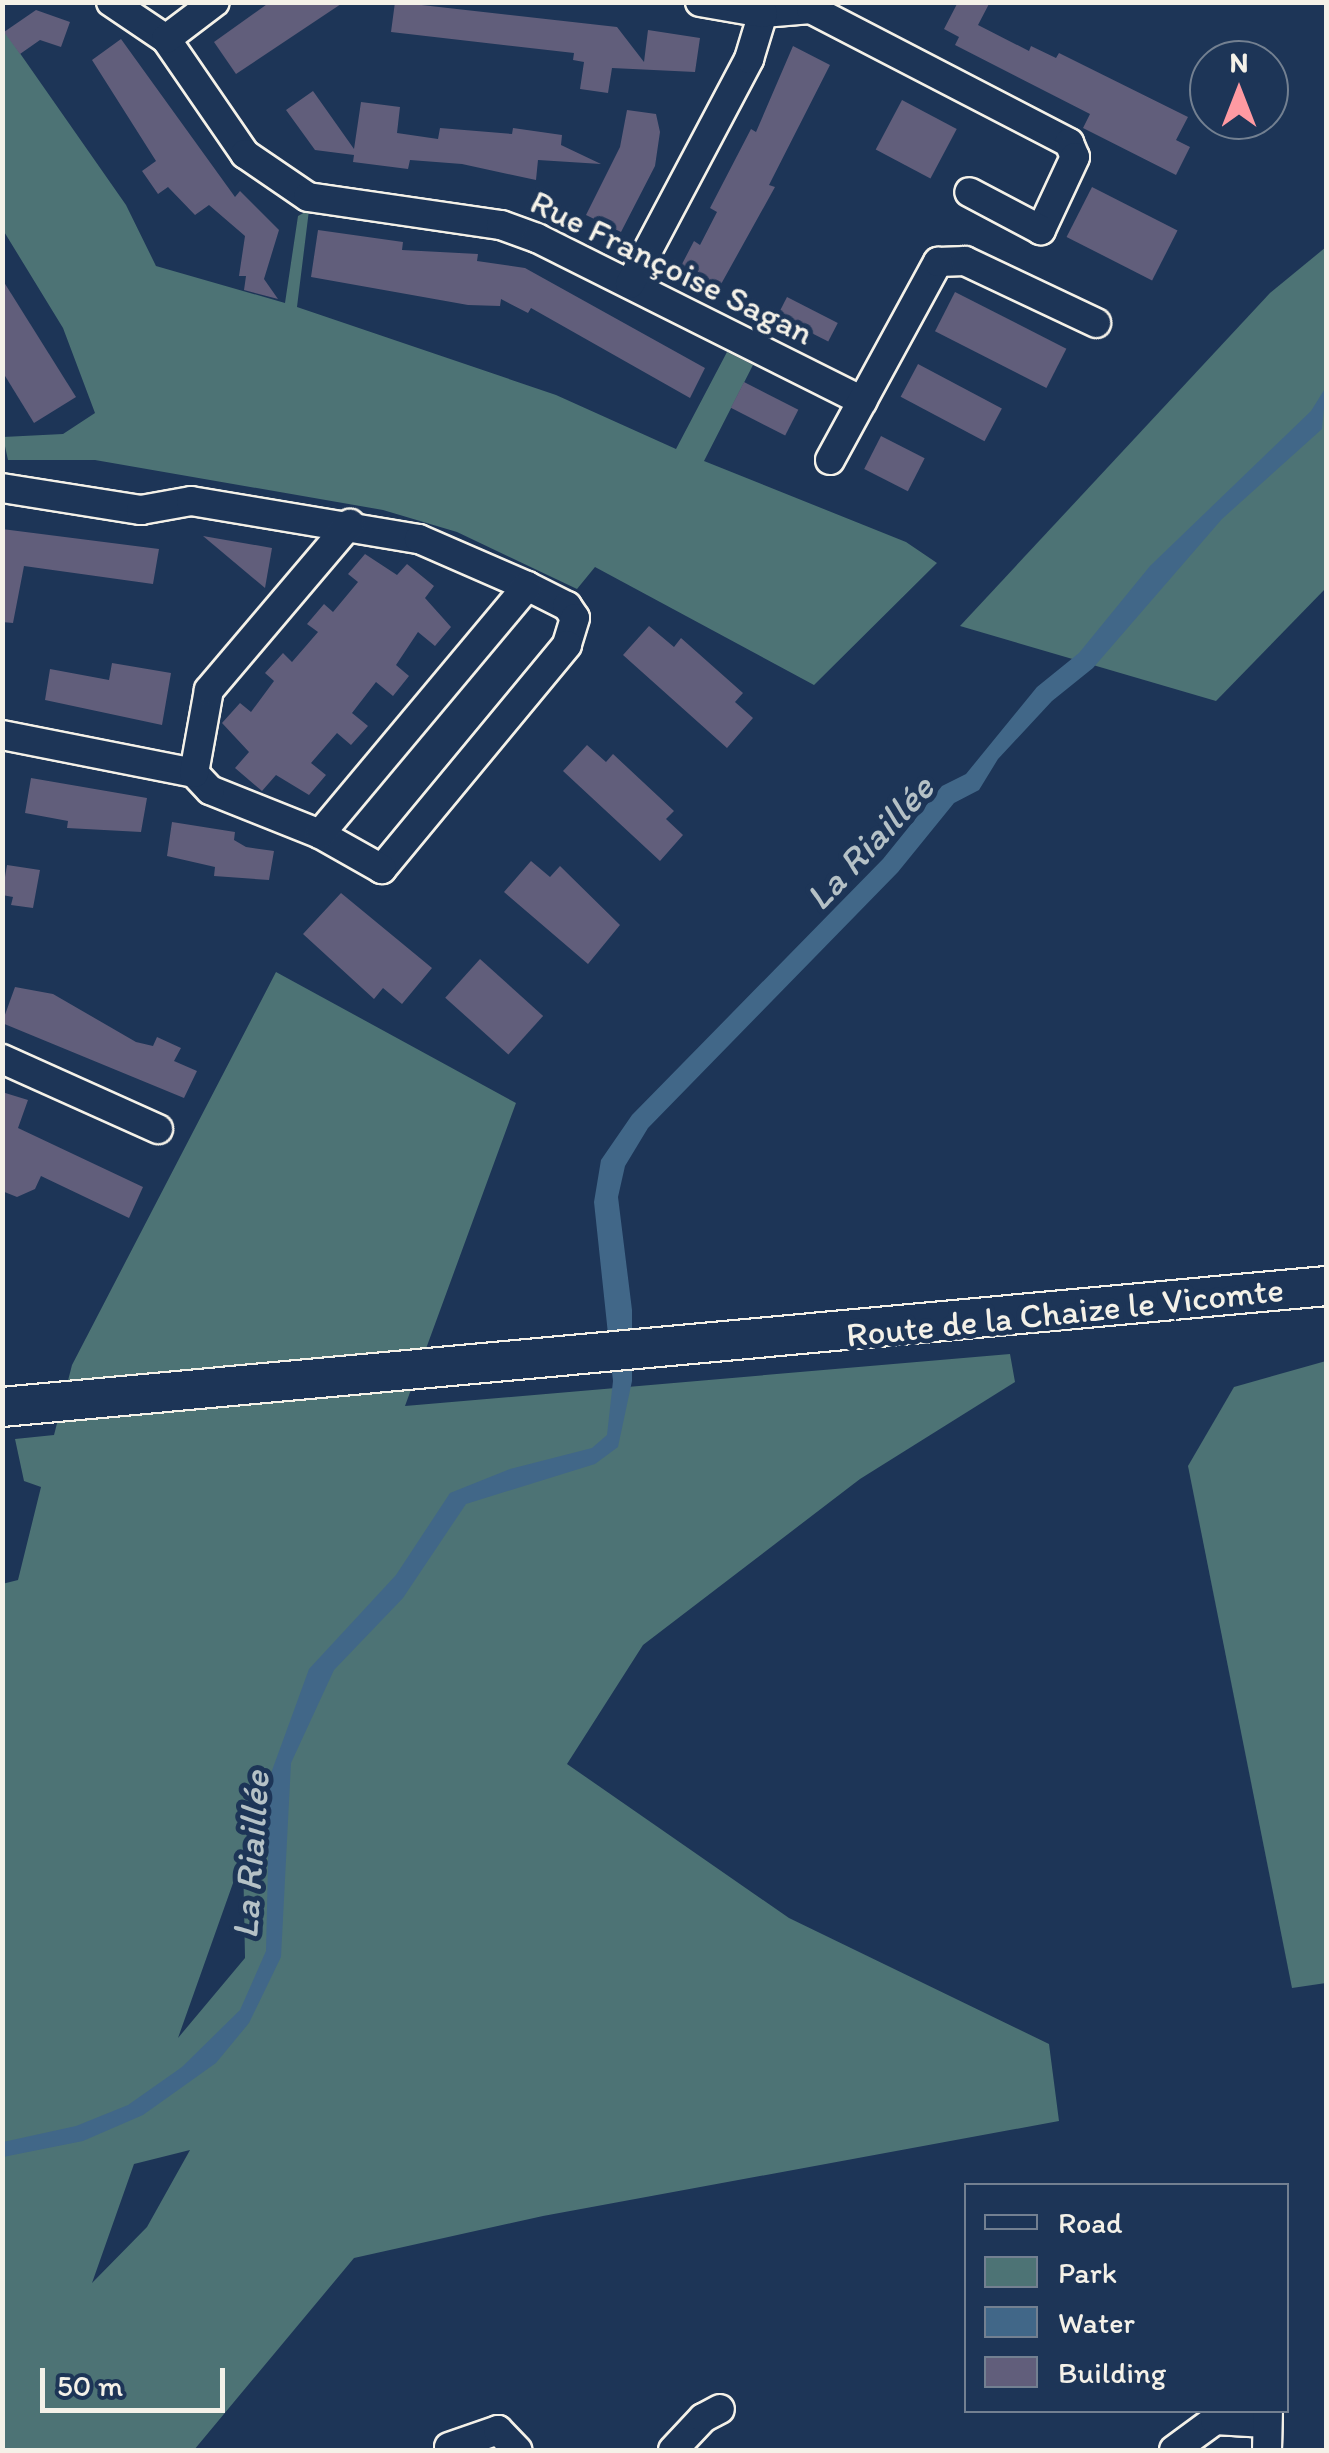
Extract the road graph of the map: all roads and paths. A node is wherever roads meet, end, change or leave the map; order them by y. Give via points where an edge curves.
1 (111, 2) edge
2 (216, 2) edge
3 (700, 2) edge
4 (763, 13) junction
5 (166, 39) junction
6 (969, 192) dead end
7 (630, 284) junction
8 (1096, 324) dead end
9 (863, 401) junction
10 (830, 460) dead end
11 (2, 488) edge
12 (350, 524) junction
13 (527, 586) junction
14 (2, 735) edge
15 (194, 773) junction
16 (320, 834) junction
17 (2, 1058) edge
18 (158, 1128) dead end
19 (1326, 1286) edge
20 (2, 1406) edge
21 (720, 2409) dead end
22 (1267, 2428) edge
23 (449, 2447) dead end
24 (517, 2450) edge
25 (673, 2450) edge
26 (1174, 2450) edge

1 - 5 street, Rue Françoise Sagan
2 - 5 street
3 - 4 street
4 - 6 street via 811,10 1069,143 1074,157 1042,230
4 - 7 street via 748,59
5 - 7 street, Rue Françoise Sagan via 245,154 308,197 501,226
7 - 9 street, Rue Françoise Sagan
8 - 9 street via 965,261 938,262
9 - 10 street
11 - 12 street via 141,510 190,501
12 - 13 street via 419,540
12 - 15 street via 238,664 209,690
13 - 16 street
13 - 16 street via 567,606 574,634 382,869
14 - 15 street
15 - 16 street via 210,790
17 - 18 street
19 - 20 main road, Route de la Chaize le Vicomte
21 - 25 street via 702,2418
22 - 26 street via 1216,2420
23 - 24 street via 498,2430

